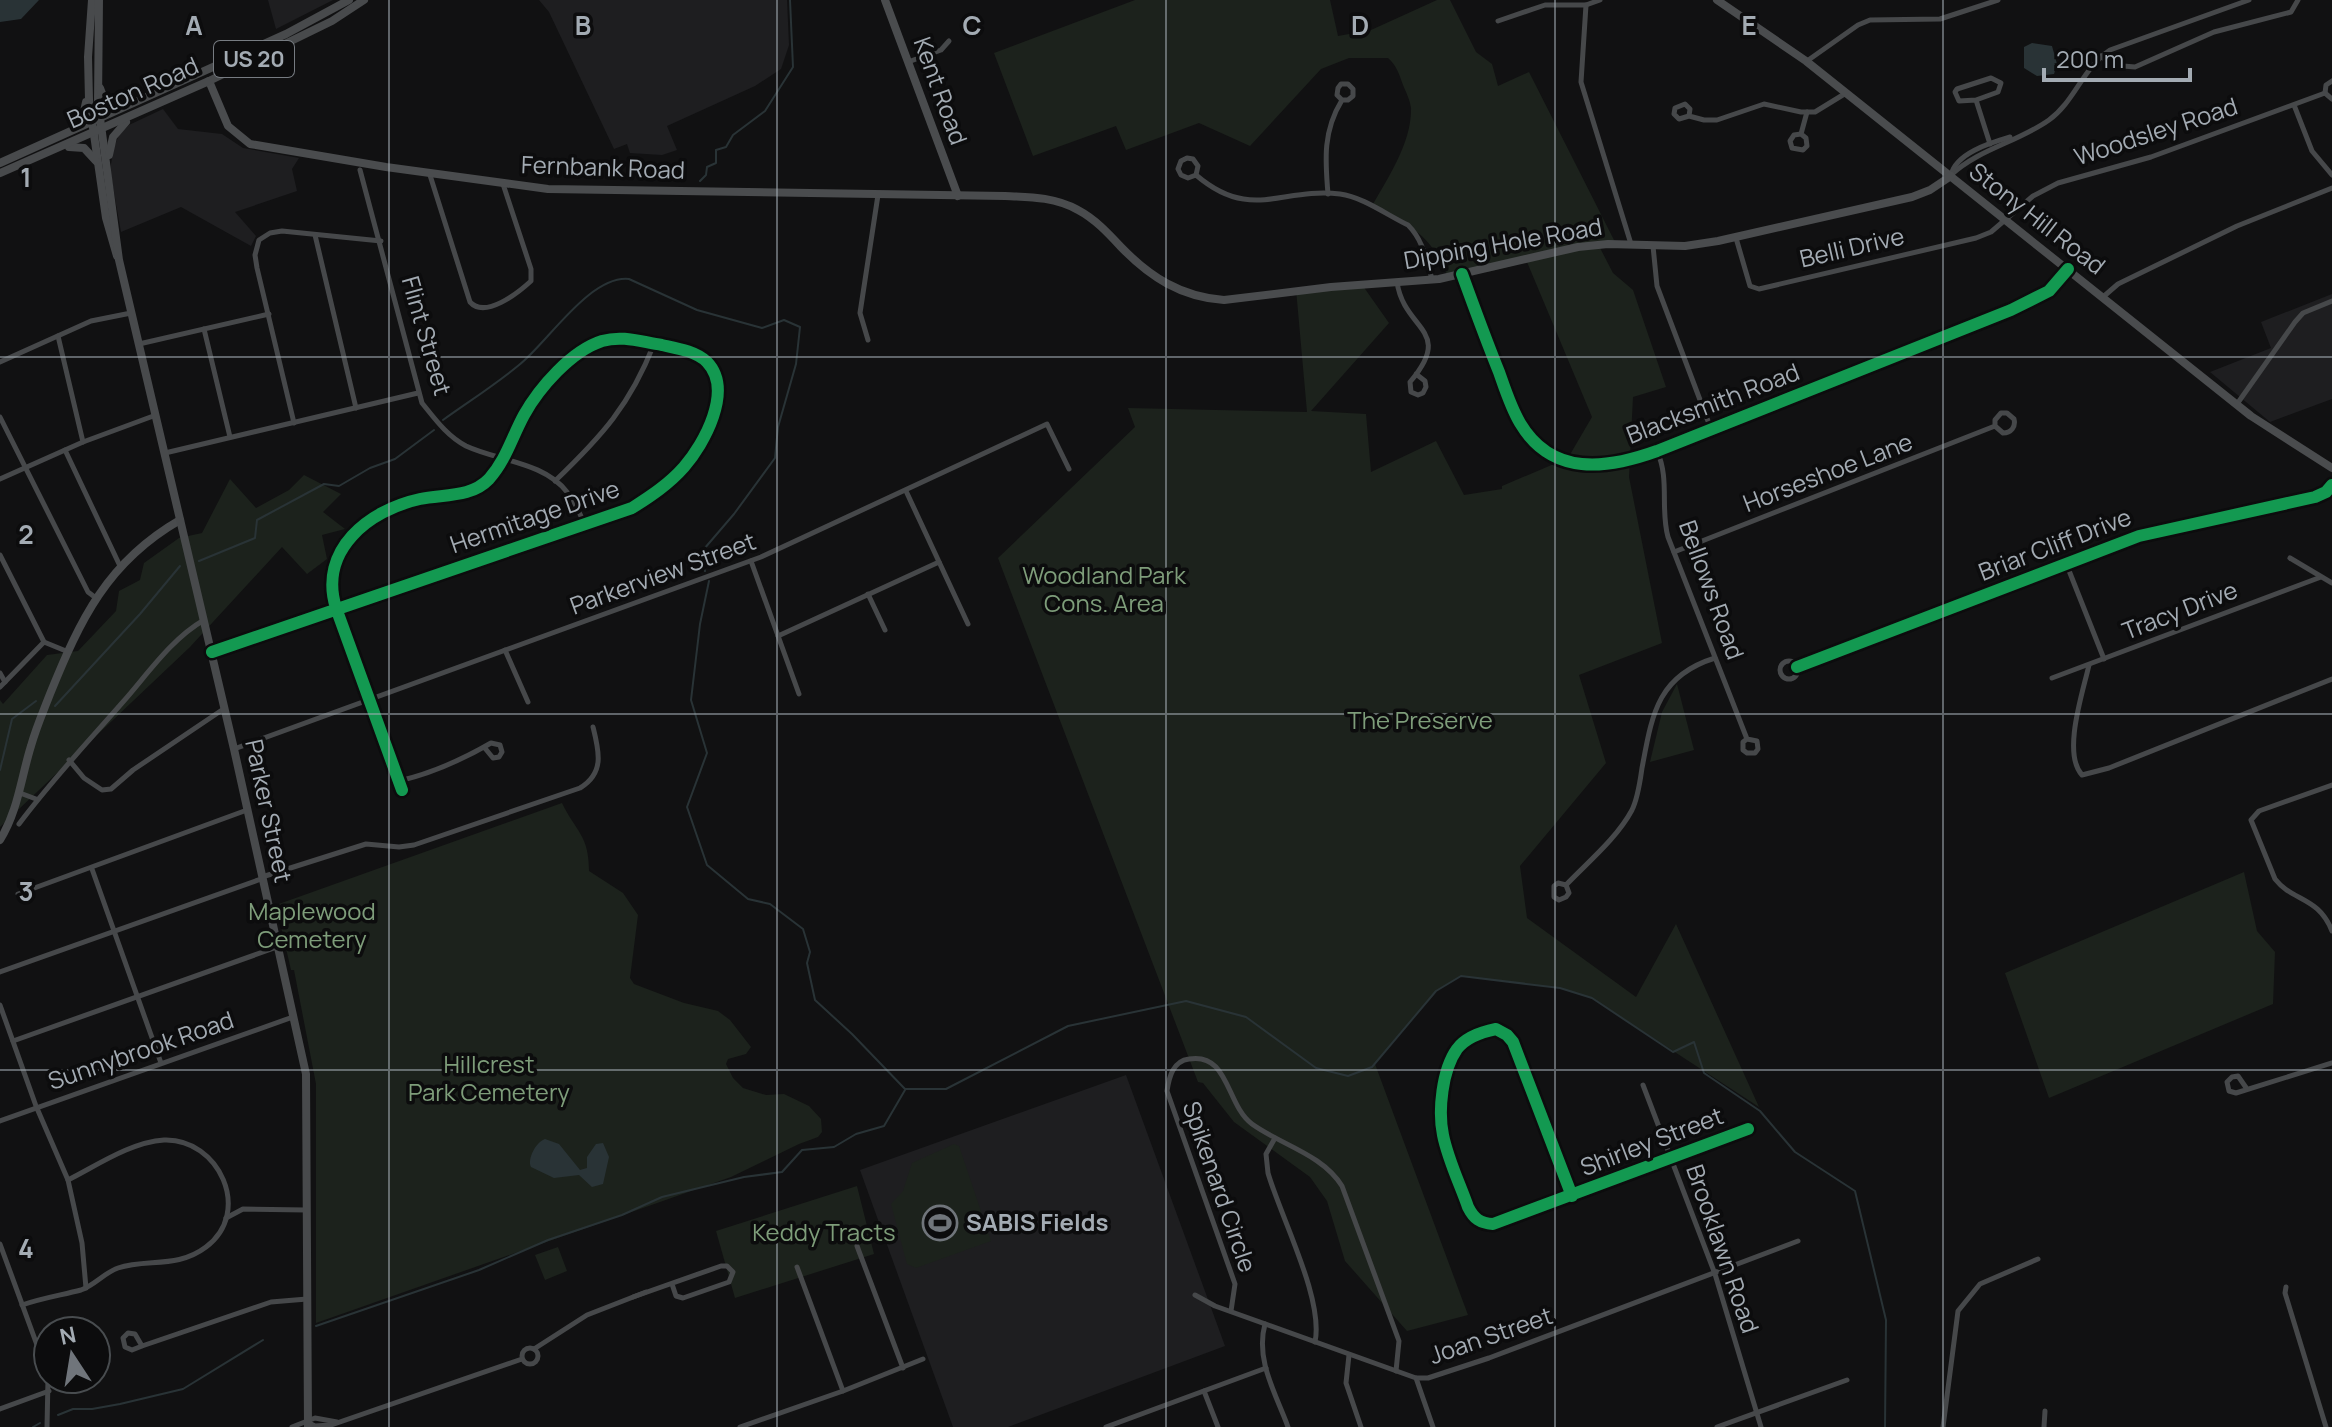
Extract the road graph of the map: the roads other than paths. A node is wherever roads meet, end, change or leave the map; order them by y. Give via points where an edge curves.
1 (92, 0) edge
2 (99, 0) edge
3 (349, 0) edge
4 (364, 0) edge
5 (885, 0) edge
6 (1600, 0) edge
7 (1717, 0) edge
8 (1998, 0) edge
9 (2249, 0) edge
10 (2298, 0) edge
11 (1586, 5) junction
12 (1498, 21) dead end
13 (949, 41) dead end
14 (2101, 56) junction
15 (1806, 61) junction
16 (908, 62) junction
17 (92, 75) junction
18 (209, 81) junction
19 (2332, 81) edge
20 (1846, 93) junction
21 (2325, 93) junction
22 (2332, 99) edge
23 (1342, 100) dead end
24 (1976, 100) junction
25 (2294, 105) junction
26 (128, 106) junction
27 (141, 112) junction
28 (1807, 112) junction
29 (1689, 116) dead end
30 (96, 120) junction
31 (98, 131) junction
32 (1801, 134) dead end
33 (64, 135) junction
34 (2019, 135) junction
35 (1990, 144) junction
36 (45, 154) junction
37 (0, 163) edge
38 (360, 170) dead end
39 (103, 171) junction
40 (429, 172) junction
41 (0, 173) edge
42 (1196, 175) junction
43 (2332, 175) edge
44 (1951, 176) junction
45 (502, 183) junction
46 (2332, 188) edge
47 (1328, 194) junction
48 (878, 195) junction
49 (958, 196) junction
50 (1036, 198) joint
51 (2007, 219) junction
52 (315, 235) junction
53 (1736, 238) junction
54 (381, 241) junction
55 (1632, 244) junction
56 (1653, 246) junction
57 (2068, 269) junction
58 (1462, 274) junction
59 (1432, 279) junction
60 (1397, 282) junction
61 (2103, 297) junction
62 (2332, 301) edge
63 (131, 313) junction
64 (269, 314) junction
65 (204, 329) junction
66 (58, 336) junction
67 (868, 340) dead end
68 (138, 344) junction
69 (654, 344) junction
70 (0, 362) edge
71 (1416, 374) dead end
72 (418, 393) junction
73 (2237, 404) junction
74 (356, 408) junction
75 (156, 415) junction
76 (0, 417) edge
77 (294, 423) junction
78 (1995, 426) junction
79 (1711, 429) junction
80 (230, 437) junction
81 (83, 442) junction
82 (65, 450) junction
83 (1657, 451) junction
84 (165, 453) junction
85 (504, 458) junction
86 (26, 468) junction
87 (2332, 468) edge
88 (1069, 469) dead end
89 (0, 479) edge
90 (555, 481) junction
91 (2332, 485) edge
92 (906, 490) junction
93 (180, 520) junction
94 (585, 525) junction
95 (1674, 552) junction
96 (0, 555) edge
97 (2290, 558) dead end
98 (751, 561) junction
99 (939, 562) junction
100 (2066, 563) junction
101 (121, 567) junction
102 (2321, 577) junction
103 (2332, 583) edge
104 (868, 594) junction
105 (96, 598) junction
106 (336, 608) junction
107 (204, 620) junction
108 (968, 624) dead end
109 (885, 630) dead end
110 (778, 636) junction
111 (44, 642) junction
112 (505, 650) junction
113 (66, 651) junction
114 (212, 652) junction
115 (1715, 658) junction
116 (2104, 659) junction
117 (2089, 665) junction
118 (1797, 667) dead end
119 (0, 673) edge
120 (2052, 678) dead end
121 (2332, 679) edge
122 (2, 684) edge
123 (799, 694) dead end
124 (370, 699) junction
125 (528, 702) dead end
126 (225, 708) junction
127 (593, 727) dead end
128 (1747, 739) dead end
129 (484, 747) dead end
130 (234, 749) junction
131 (69, 760) junction
132 (399, 781) junction
133 (2332, 785) edge
134 (402, 790) dead end
135 (20, 793) junction
136 (36, 799) junction
137 (247, 810) junction
138 (19, 824) dead end
139 (0, 840) edge
140 (92, 869) junction
141 (261, 878) junction
142 (1566, 885) dead end
143 (18, 894) dead end
144 (114, 931) junction
145 (2332, 931) edge
146 (277, 947) junction
147 (0, 972) edge
148 (137, 997) junction
149 (0, 1005) edge
150 (294, 1017) junction
151 (13, 1041) junction
152 (161, 1063) junction
153 (2332, 1063) edge
154 (1643, 1085) dead end
155 (2247, 1089) dead end
156 (36, 1106) junction
157 (0, 1121) edge
158 (1748, 1129) dead end
159 (1275, 1138) junction
160 (1672, 1159) junction
161 (68, 1180) junction
162 (1572, 1196) junction
163 (228, 1197) junction
164 (243, 1209) junction
165 (307, 1210) junction
166 (225, 1219) junction
167 (1798, 1241) dead end
168 (0, 1244) edge
169 (857, 1246) dead end
170 (2038, 1259) dead end
171 (8, 1267) junction
172 (797, 1267) dead end
173 (0, 1270) edge
174 (1715, 1273) junction
175 (672, 1284) junction
176 (2286, 1287) dead end
177 (86, 1288) junction
178 (1195, 1295) dead end
179 (307, 1299) junction
180 (22, 1305) junction
181 (1231, 1311) junction
182 (1265, 1324) junction
183 (32, 1329) edge
184 (1315, 1342) junction
185 (142, 1346) dead end
186 (534, 1349) junction
187 (1349, 1355) junction
188 (522, 1359) junction
189 (923, 1359) dead end
190 (903, 1368) junction
191 (1266, 1368) junction
192 (1396, 1371) junction
193 (1416, 1378) junction
194 (1847, 1380) dead end
195 (843, 1391) junction
196 (1204, 1391) junction
197 (38, 1395) edge
198 (49, 1395) edge
199 (0, 1409) edge
200 (2045, 1411) dead end
201 (1758, 1414) junction
202 (308, 1425) edge
203 (47, 1427) edge
204 (292, 1427) edge
205 (740, 1427) edge
206 (1106, 1427) edge
207 (1218, 1427) edge
208 (1288, 1427) edge
209 (1361, 1427) edge
210 (1433, 1427) edge
211 (1717, 1427) edge
212 (1761, 1427) edge
213 (1943, 1427) edge
214 (2044, 1427) edge
215 (2326, 1427) edge

1 - 17 main road, Parker Street
2 - 17 main road, Parker Street
3 - 26 main road, Boston Road / US 20
4 - 18 main road, Boston Road / US 20
5 - 16 main road, Kent Road
6 - 11 street
7 - 15 main road, Stony Hill Road
8 - 15 street via 1940,19 1870,20
9 - 14 street
10 - 14 street via 2291,12 2214,32 2141,65 2116,67
11 - 12 street via 1545,5
11 - 55 street via 1581,82
13 - 16 street via 941,50
14 - 34 street via 2061,109
15 - 20 main road, Stony Hill Road
16 - 49 main road, Kent Road
17 - 26 main road via 109,104
17 - 30 main road, Parker Street
17 - 33 main road via 83,116
18 - 27 main road, Boston Road / US 20
18 - 40 main road, Fernbank Road via 228,126 250,144
19 - 21 street
20 - 28 street via 1825,108
20 - 44 main road, Stony Hill Road
21 - 22 street
21 - 25 street, Woodsley Road
23 - 47 street via 1326,142
24 - 24 street via 1998,92 2001,83 1991,78 1955,92 1959,101
24 - 35 street
25 - 43 street via 2312,151
25 - 51 street, Woodsley Road via 2151,157 2058,183
26 - 30 main road, Boston Road / US 20
27 - 31 main road, Boston Road / US 20
27 - 39 main road via 117,130
28 - 29 street via 1764,104 1717,120
28 - 32 street
30 - 31 main road, Parker Street
30 - 33 main road, Boston Road / US 20
31 - 36 main road, Boston Road / US 20
31 - 39 main road, Parker Street
33 - 37 main road, Boston Road / US 20
34 - 35 street
34 - 44 street
35 - 44 street via 1958,162
36 - 39 main road via 81,147 92,153
36 - 41 main road, Boston Road / US 20
38 - 54 street, Flint Street
39 - 63 main road, Parker Street via 108,227
40 - 45 main road, Fernbank Road
40 - 45 street via 470,302 481,309 531,281
42 - 42 street via 1195,161 1181,161 1181,175
42 - 47 street via 1242,200
44 - 51 main road, Stony Hill Road
44 - 53 main road, Dipping Hole Road via 1912,197
45 - 48 main road, Fernbank Road via 548,189
46 - 61 street via 2237,226 2124,281
47 - 59 street via 1355,198 1408,225 1420,240
48 - 49 main road, Fernbank Road
48 - 67 street via 860,313
49 - 50 main road, Fernbank Road
50 - 60 main road, Dipping Hole Road via 1090,217 1160,281 1207,299
51 - 53 street, Belli Drive via 1985,236 1759,289 1750,286
51 - 57 main road, Stony Hill Road
52 - 54 street
52 - 64 street via 275,231 259,240 255,255
52 - 74 street
53 - 56 main road, Dipping Hole Road
54 - 72 street, Flint Street
55 - 56 main road, Dipping Hole Road
55 - 58 main road, Dipping Hole Road via 1563,249
56 - 79 street via 1657,286
57 - 61 main road, Stony Hill Road
57 - 79 street, Blacksmith Road via 2049,291 2011,310
58 - 59 main road, Dipping Hole Road
58 - 83 street, Blacksmith Road via 1514,411 1539,445 1590,466
59 - 60 main road, Dipping Hole Road
60 - 71 street via 1402,301 1430,347
61 - 73 main road, Stony Hill Road
62 - 73 street via 2303,313
63 - 66 street via 91,321
63 - 68 main road, Parker Street
64 - 65 street
64 - 77 street
65 - 68 street
65 - 80 street
66 - 70 street
66 - 81 street
68 - 75 main road, Parker Street
69 - 85 street, Hermitage Drive via 620,338 584,350 524,414
69 - 90 street via 621,411
69 - 94 street, Hermitage Drive via 706,361 716,381 713,416 693,455 660,490 632,508
72 - 74 street
72 - 85 street, Flint Street via 434,420 456,439
73 - 87 main road, Stony Hill Road
74 - 77 street
75 - 81 street
75 - 84 main road, Parker Street
76 - 86 street
77 - 80 street
78 - 78 street, Horseshoe Lane via 2001,413 2014,419 2010,431 2003,433
78 - 95 street, Horseshoe Lane
79 - 83 street, Blacksmith Road
80 - 84 street
81 - 82 street
82 - 86 street
82 - 101 street
83 - 95 street, Bellows Road via 1664,475 1666,530
84 - 93 main road, Parker Street
85 - 90 street, Flint Street
85 - 106 street, Hermitage Drive via 472,491 397,505 358,530 333,568
86 - 89 street
86 - 105 street via 88,592
88 - 92 street, Parkerview Street via 1047,424
90 - 94 street, Flint Street
91 - 100 street, Briar Cliff Drive via 2319,496 2153,531
92 - 98 street, Parkerview Street
92 - 99 street
93 - 101 main road
93 - 107 main road, Parker Street
94 - 106 street, Hermitage Drive
95 - 115 street, Bellows Road
96 - 111 street
97 - 102 street
98 - 110 street
98 - 112 street, Parkerview Street
99 - 104 street
99 - 108 street
100 - 116 street
100 - 118 street, Briar Cliff Drive
101 - 105 main road
102 - 103 street
102 - 116 street, Tracy Drive
104 - 109 street
104 - 110 street
105 - 113 main road
106 - 114 street, Hermitage Drive
106 - 124 street, Hermitage Drive
107 - 114 main road, Parker Street
107 - 131 street via 189,629
110 - 123 street
111 - 113 street
111 - 122 street
112 - 124 street, Parkerview Street
112 - 125 street
113 - 135 main road via 39,720
114 - 126 main road, Parker Street
115 - 128 street, Bellows Road
115 - 142 street via 1681,673 1663,693 1651,723 1633,808
116 - 117 street, Tracy Drive
117 - 120 street, Tracy Drive
117 - 121 street via 2072,745 2083,775
119 - 122 street
124 - 130 street, Parkerview Street
124 - 132 street, Hermitage Drive
126 - 130 main road, Parker Street
126 - 131 street via 111,789 92,784
127 - 141 street via 599,764 580,788 414,845 366,844
129 - 132 street via 443,769
130 - 137 main road, Parker Street
131 - 136 street
132 - 134 street, Hermitage Drive
133 - 145 street via 2253,816 2252,825 2279,885 2313,904
135 - 136 street
135 - 139 main road
136 - 138 street
137 - 140 street
137 - 141 main road, Parker Street
140 - 143 street
140 - 144 street
141 - 144 street
141 - 146 main road, Parker Street
144 - 147 street
144 - 148 street
146 - 148 street
146 - 150 main road, Parker Street
148 - 151 street
148 - 152 street
149 - 151 street
150 - 152 street, Sunnybrook Road
150 - 165 main road, Parker Street via 306,1074
151 - 156 street
152 - 156 street, Sunnybrook Road
153 - 155 street
154 - 160 street, Brooklawn Road
156 - 157 street, Sunnybrook Road
156 - 161 street
158 - 160 street, Shirley Street
159 - 181 street, Spikenard Circle via 1236,1108 1211,1061 1192,1058 1175,1067 1167,1091 1235,1284
159 - 184 street via 1266,1154 1268,1173 1313,1302
159 - 192 street, Spikenard Circle via 1322,1165 1342,1186 1399,1341
160 - 162 street, Shirley Street
160 - 174 street, Brooklawn Road
161 - 163 street via 140,1146 170,1140 208,1156 224,1177
161 - 177 street
162 - 162 street, Shirley Street via 1493,1224 1473,1217 1441,1119 1450,1062 1470,1037 1496,1029 1513,1042
163 - 164 street
163 - 166 street
164 - 165 street
164 - 166 street
165 - 179 main road, Parker Street
166 - 177 street via 214,1239 192,1255 118,1268
167 - 174 street, Joan Street
168 - 171 street
169 - 190 street
170 - 213 street via 1980,1284 1958,1311
171 - 173 street
171 - 180 street
172 - 195 street
174 - 193 street, Joan Street via 1489,1358
174 - 201 street, Brooklawn Road
175 - 175 street via 724,1266 733,1272 729,1282 683,1298 676,1296
175 - 186 street via 587,1315
176 - 215 street
177 - 180 street
178 - 181 street, Joan Street
179 - 185 street via 256,1306
179 - 202 main road, Parker Street
180 - 183 street
181 - 182 street, Joan Street
182 - 184 street, Joan Street
182 - 191 street via 1261,1345
184 - 187 street, Joan Street
186 - 188 street via 524,1350
186 - 188 street via 535,1362
187 - 192 street, Joan Street
187 - 209 street via 1346,1383
188 - 202 street via 337,1422 315,1418
189 - 190 street
190 - 195 street
191 - 196 street
191 - 208 street
192 - 193 street, Joan Street
193 - 210 street
194 - 201 street
195 - 205 street
196 - 206 street
196 - 207 street
197 - 199 street
198 - 203 street
200 - 214 street
201 - 211 street
201 - 212 street, Brooklawn Road
202 - 204 street

